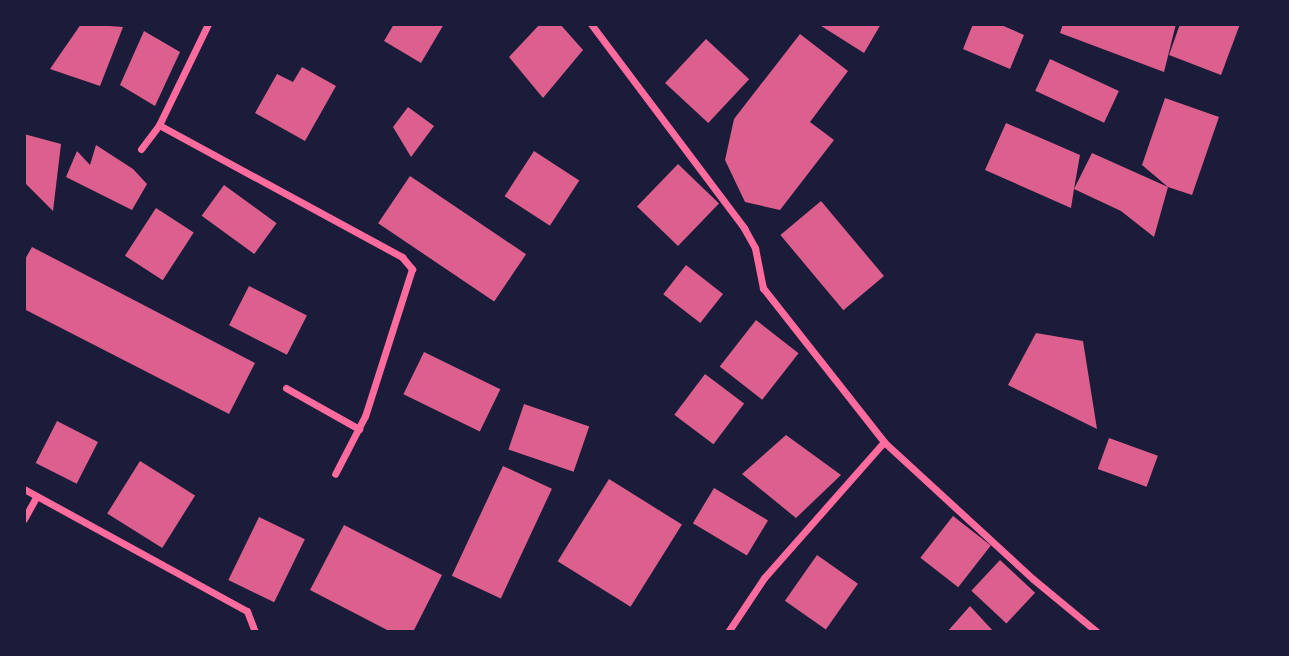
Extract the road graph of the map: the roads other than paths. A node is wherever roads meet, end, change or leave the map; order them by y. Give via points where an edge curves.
1 (208, 24) edge
2 (591, 24) edge
3 (159, 125) junction
4 (141, 149) dead end
5 (286, 388) dead end
6 (359, 429) junction
7 (884, 442) junction
8 (335, 474) dead end
9 (24, 489) edge
10 (37, 496) junction
11 (24, 519) edge
12 (255, 632) edge
13 (728, 632) edge
14 (1097, 632) edge

1 - 3 street
2 - 7 street via 744,228 755,248 763,288
3 - 4 street
3 - 6 street via 402,257 412,269
5 - 6 street
6 - 8 street
7 - 13 street via 764,578
7 - 14 street
9 - 10 street
10 - 11 street
10 - 12 street via 247,611

